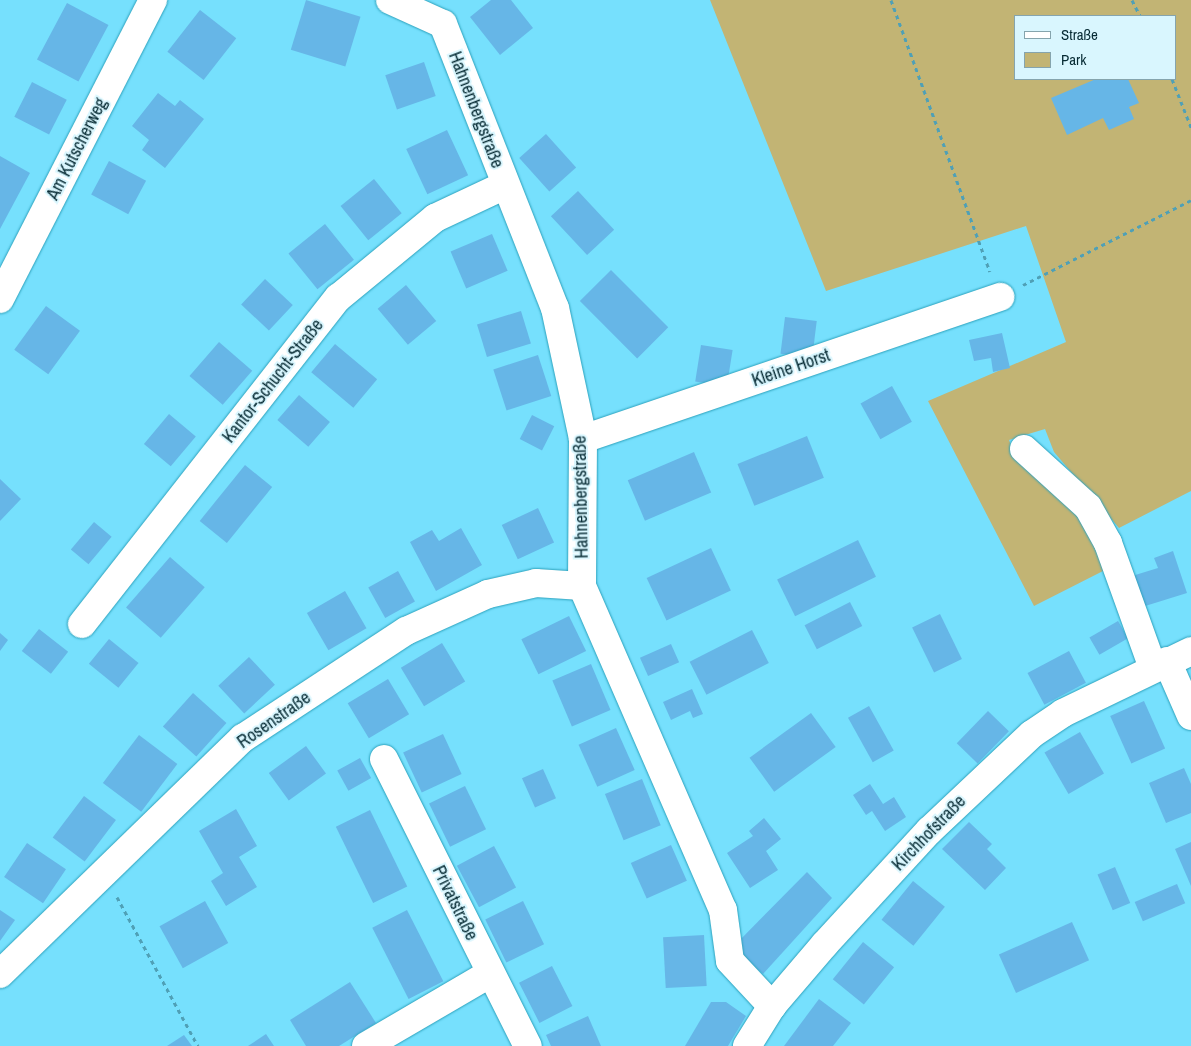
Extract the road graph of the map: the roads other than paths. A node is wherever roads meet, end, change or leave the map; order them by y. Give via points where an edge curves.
1 (154, 0) edge
2 (390, 0) edge
3 (505, 185) junction
4 (1000, 297) road end
5 (0, 299) edge
6 (583, 439) junction
7 (1024, 450) dead end
8 (582, 586) junction
9 (82, 624) dead end
10 (1170, 660) edge
11 (1191, 716) edge
12 (384, 759) dead end
13 (0, 974) edge
14 (489, 974) junction
15 (772, 1006) junction
16 (366, 1046) edge
17 (528, 1046) edge
18 (747, 1046) edge

1 - 5 street, Am Kutscherweg
2 - 3 street, Hahnenbergstraße via 443,24
3 - 6 street, Hahnenbergstraße via 555,308
3 - 9 street, Kantor-Schucht-Straße via 435,218 338,298
4 - 6 street, Kleine Horst
6 - 8 street, Hahnenbergstraße
7 - 10 street via 1088,507
8 - 13 street, Rosenstraße via 536,583 488,594 406,631 243,738
8 - 15 street, Hahnenbergstraße via 723,910 730,961
10 - 11 street
10 - 15 street, Kirchhofstraße via 1032,734 930,831
12 - 14 street, Privatstraße
14 - 16 street
14 - 17 street, Privatstraße
15 - 18 street, Kirchhofstraße

